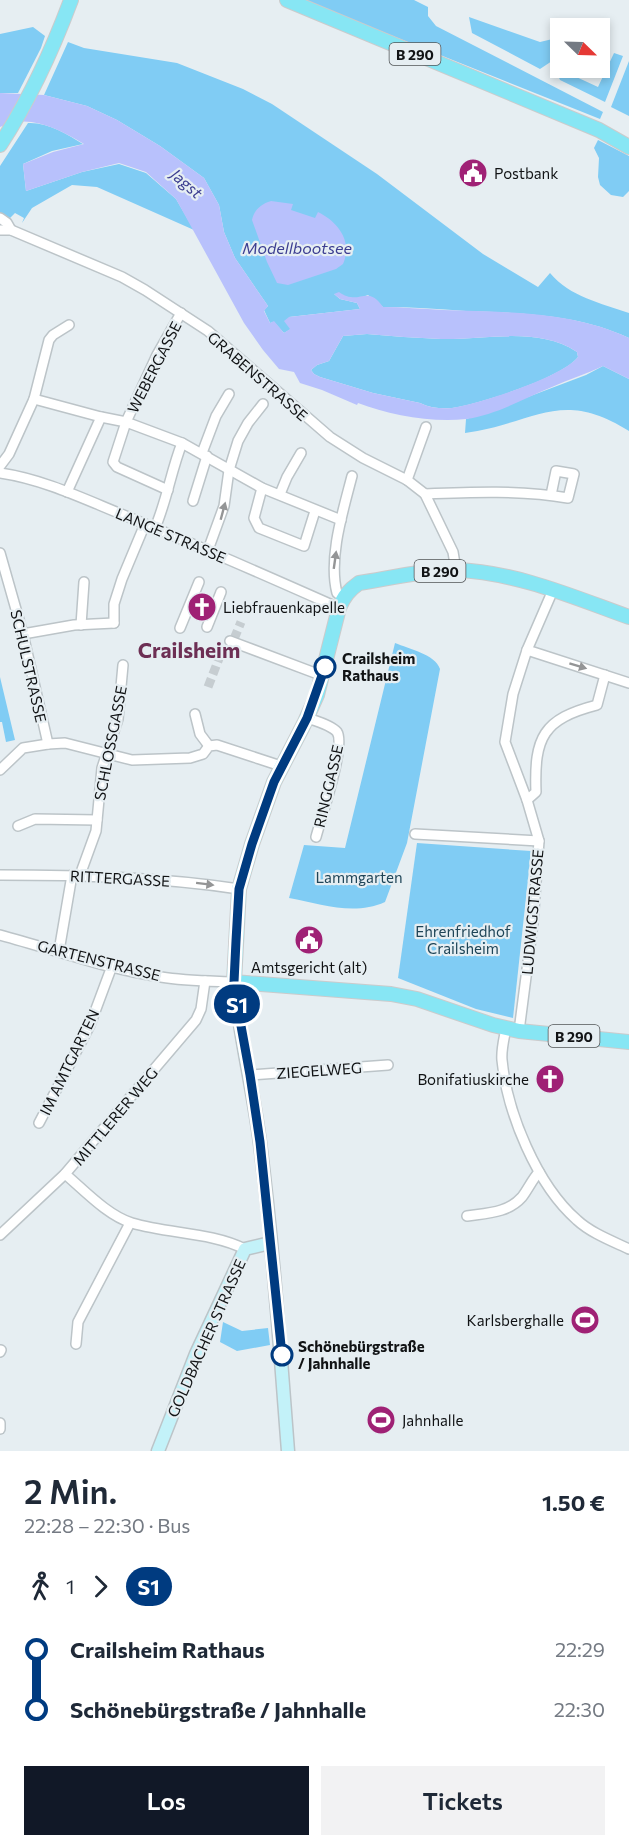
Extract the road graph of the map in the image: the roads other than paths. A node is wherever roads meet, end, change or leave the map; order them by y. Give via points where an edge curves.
1 (71, 0) edge
2 (287, 0) edge
3 (0, 145) edge
4 (629, 147) edge
5 (0, 218) edge
6 (0, 230) edge
7 (11, 231) junction
8 (181, 313) junction
9 (69, 325) dead end
10 (229, 394) dead end
11 (34, 399) junction
12 (263, 404) dead end
13 (101, 417) junction
14 (126, 422) junction
15 (426, 427) dead end
16 (182, 443) junction
17 (301, 453) dead end
18 (205, 454) junction
19 (0, 466) edge
20 (229, 470) junction
21 (0, 473) edge
22 (352, 476) dead end
23 (407, 480) junction
24 (262, 488) junction
25 (168, 490) junction
26 (67, 492) junction
27 (280, 494) junction
28 (425, 494) junction
29 (551, 495) dead end
30 (193, 501) dead end
31 (315, 510) junction
32 (341, 520) junction
33 (145, 524) junction
34 (155, 528) junction
35 (208, 550) junction
36 (0, 553) edge
37 (456, 570) junction
38 (84, 582) dead end
39 (200, 582) dead end
40 (553, 590) junction
41 (221, 592) dead end
42 (342, 602) junction
43 (629, 617) edge
44 (81, 625) junction
45 (180, 627) dead end
46 (207, 627) dead end
47 (23, 634) junction
48 (233, 641) dead end
49 (527, 650) junction
50 (123, 665) dead end
51 (605, 675) junction
52 (323, 676) junction
53 (629, 683) edge
54 (195, 714) dead end
55 (307, 718) junction
56 (48, 744) junction
57 (209, 746) junction
58 (107, 754) junction
59 (281, 766) junction
60 (0, 770) edge
61 (527, 800) junction
62 (97, 820) junction
63 (18, 826) dead end
64 (415, 834) dead end
65 (316, 837) dead end
66 (538, 841) junction
67 (0, 875) edge
68 (76, 875) junction
69 (239, 889) junction
70 (0, 935) edge
71 (59, 951) junction
72 (112, 966) junction
73 (204, 981) junction
74 (234, 982) junction
75 (512, 1030) junction
76 (629, 1042) edge
77 (388, 1065) dead end
78 (250, 1075) junction
79 (39, 1123) dead end
80 (539, 1173) junction
81 (65, 1174) junction
82 (467, 1216) dead end
83 (130, 1223) junction
84 (0, 1235) edge
85 (270, 1243) junction
86 (629, 1249) edge
87 (245, 1250) junction
88 (76, 1344) dead end
89 (0, 1423) edge
90 (0, 1429) edge
91 (158, 1451) edge
92 (288, 1451) edge

1 - 3 main road via 52,52
2 - 4 main road, B 290 via 599,130
5 - 7 street, GRABENSTRASSE
6 - 7 street, GRABENSTRASSE
7 - 8 street, GRABENSTRASSE via 122,277
8 - 14 street, WEBERGASSE
8 - 23 street, GRABENSTRASSE via 208,331 330,437
9 - 11 street via 49,340
10 - 18 street via 213,423
11 - 13 street
11 - 19 street
12 - 20 street via 238,441
13 - 14 street
13 - 26 street
14 - 16 street
14 - 25 street, WEBERGASSE via 114,465
15 - 23 street
16 - 18 street
16 - 25 street
17 - 27 street
18 - 20 street
18 - 30 street
20 - 24 street
35 -> 20 street via 224,506
21 - 26 street, LANGE STRASSE
22 - 32 street
23 - 28 street, GRABENSTRASSE
24 - 27 street
24 - 31 street via 254,518 259,528 304,546
25 - 34 street
26 - 33 street, LANGE STRASSE
27 - 31 street
28 - 29 street
28 - 37 street, GRABENSTRASSE via 453,552
31 - 32 street
42 -> 32 street via 333,576
33 - 34 street, LANGE STRASSE
33 - 44 street via 114,604 117,625
34 - 35 street, LANGE STRASSE
35 - 42 street, LANGE STRASSE
36 - 47 street, SCHULSTRASSE
37 - 40 main road, B 290
37 - 42 main road, B 290 via 359,583
38 - 44 street
39 - 45 street
40 - 43 main road, B 290
40 - 49 street, LUDWIGSTRASSE
41 - 46 street
42 - 52 main road
44 - 47 street
47 - 56 street, SCHULSTRASSE
48 - 52 street
49 -> 51 street
49 - 61 street, LUDWIGSTRASSE via 513,694 505,742
50 - 58 street, SCHLOSSGASSE via 118,719
51 - 53 street
51 - 61 street via 597,705 573,711 546,729 538,751 536,792
52 - 55 main road
54 - 57 street via 200,734
55 - 59 main road
55 - 65 street, RINGGASSE via 335,730 340,739 338,761
56 - 58 street via 65,743
56 - 60 street via 23,748
57 - 58 street via 203,754 190,758 132,760
57 - 59 street via 224,747
58 - 62 street, SCHLOSSGASSE
59 - 69 main road
61 - 66 street, LUDWIGSTRASSE
62 - 63 street, SCHLOSSGASSE via 35,819
62 - 68 street, SCHLOSSGASSE
64 - 66 street
66 - 75 street, LUDWIGSTRASSE via 533,923
67 - 68 street, RITTERGASSE
68 -> 69 street, RITTERGASSE
68 - 71 street, SCHLOSSGASSE
69 - 74 main road
70 - 71 street, GARTENSTRASSE
71 - 72 street, GARTENSTRASSE
72 - 73 street, GARTENSTRASSE via 160,977
72 - 79 street, IM AMTGARTEN via 90,1025
73 - 74 street, GARTENSTRASSE
73 - 81 street, MITTLERER WEG via 196,1020
74 - 75 main road, B 290 via 391,994
74 - 78 main road
75 - 76 main road, B 290
75 - 80 street, LUDWIGSTRASSE via 502,1058 507,1089 526,1148
77 - 78 street, ZIEGELWEG
78 - 85 main road
80 - 82 street via 511,1206
80 - 86 street, LUDWIGSTRASSE via 578,1221
81 - 83 street via 101,1205
81 - 84 street, MITTLERER WEG
83 - 87 street via 228,1241
83 - 88 street via 78,1322
85 - 87 main road, GOLDBACHER STRASSE
85 - 92 main road
87 - 91 main road, GOLDBACHER STRASSE via 196,1354
89 - 90 street

